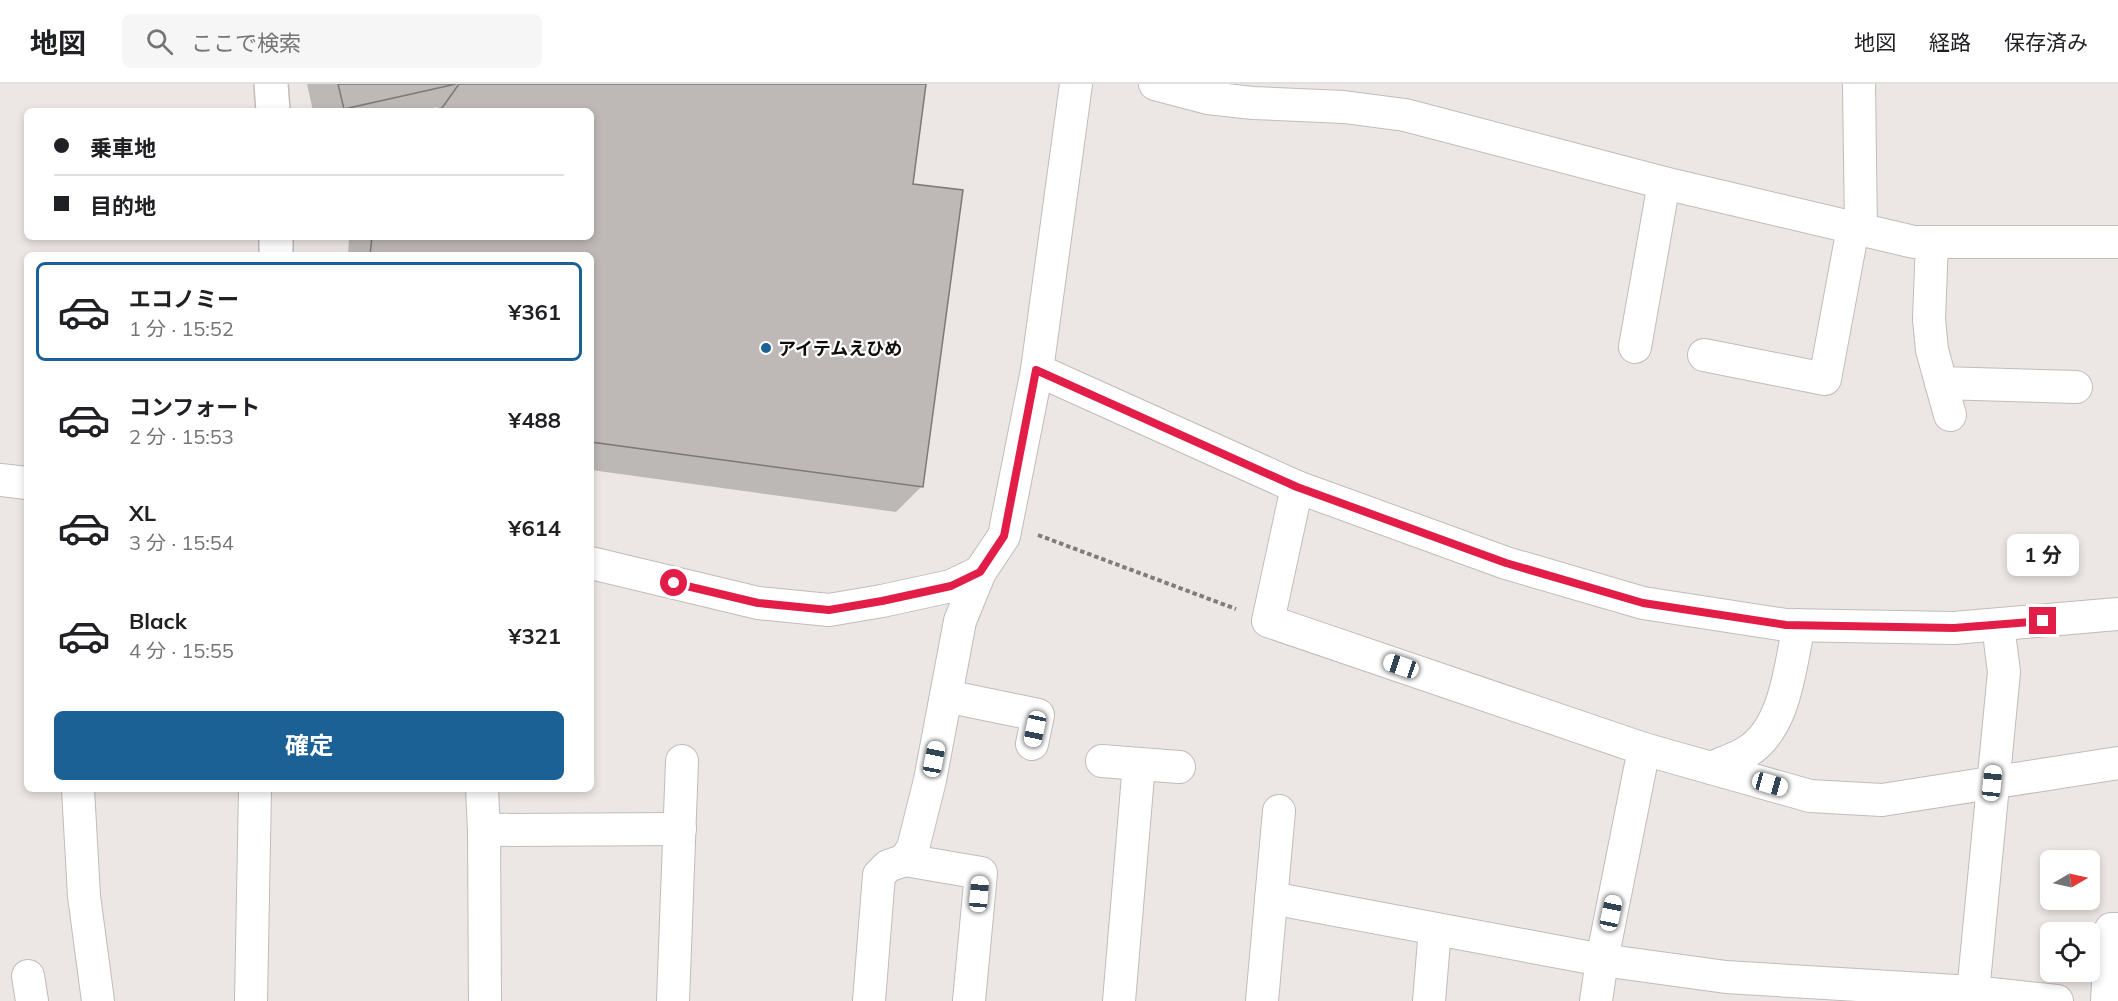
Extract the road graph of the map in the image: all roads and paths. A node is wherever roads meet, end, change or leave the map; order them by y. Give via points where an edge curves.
1 (271, 84) edge
2 (1076, 84) edge
3 (1155, 84) edge
4 (1860, 84) edge
5 (273, 108) edge
6 (1664, 183) junction
7 (1857, 229) junction
8 (1932, 242) junction
9 (2118, 242) edge
10 (1635, 347) dead end
11 (1704, 355) dead end
12 (1036, 370) junction
13 (1941, 383) junction
14 (2076, 387) dead end
15 (1950, 415) dead end
16 (0, 480) edge
17 (24, 483) edge
18 (1297, 487) junction
19 (1006, 524) junction
20 (594, 564) edge
21 (980, 572) junction
22 (2118, 614) edge
23 (1268, 621) junction
24 (1998, 624) junction
25 (1799, 625) junction
26 (946, 696) junction
27 (1032, 744) dead end
28 (1644, 749) junction
29 (682, 761) dead end
30 (1102, 761) dead end
31 (2118, 763) edge
32 (1139, 764) junction
33 (1179, 767) dead end
34 (1711, 768) junction
35 (1992, 783) junction
36 (78, 792) edge
37 (255, 792) edge
38 (482, 792) edge
39 (1279, 811) dead end
40 (680, 829) junction
41 (484, 830) junction
42 (905, 860) junction
43 (1271, 898) junction
44 (1435, 928) junction
45 (2118, 929) edge
46 (1602, 960) junction
47 (1973, 992) junction
48 (98, 1001) edge
49 (251, 1001) edge
50 (485, 1001) edge
51 (673, 1001) edge
52 (869, 1001) edge
53 (969, 1001) edge
54 (1119, 1001) edge
55 (1262, 1001) edge
56 (1429, 1001) edge
57 (1596, 1001) edge
58 (2057, 1001) edge
59 (2107, 1001) edge

1 - 5 street
2 - 12 street
3 - 6 street via 1208,98 1405,115
4 - 7 street
6 - 7 street
6 - 10 street
7 - 8 street via 1914,242
7 - 11 street via 1825,379
8 - 9 street
8 - 13 street via 1929,319
12 - 18 street
12 - 19 street
13 - 14 street
13 - 15 street
16 - 17 street
18 - 23 street
18 - 25 street via 1506,563 1643,603
19 - 21 street via 1004,536
19 - 23 path
20 - 21 street via 758,603 829,610 951,586
21 - 26 street via 960,621
22 - 24 street
23 - 28 street
24 - 25 street via 1954,628
24 - 35 street via 2004,672
25 - 34 street via 1779,712 1767,734 1747,752
26 - 27 street via 1038,715
26 - 42 street via 913,848
28 - 34 street
28 - 46 street
29 - 40 street
30 - 32 street
31 - 35 street
32 - 33 street
32 - 54 street
34 - 35 street via 1810,796 1882,800
35 - 47 street
36 - 48 street via 84,896
37 - 49 street
38 - 41 street
39 - 43 street
40 - 41 street
40 - 51 street
41 - 50 street
42 - 52 street via 888,866 879,875
42 - 53 street via 981,873
43 - 44 street
43 - 55 street
44 - 46 street
44 - 56 street
45 - 59 street via 2111,929
46 - 47 street via 1726,977
46 - 57 street
47 - 58 street

